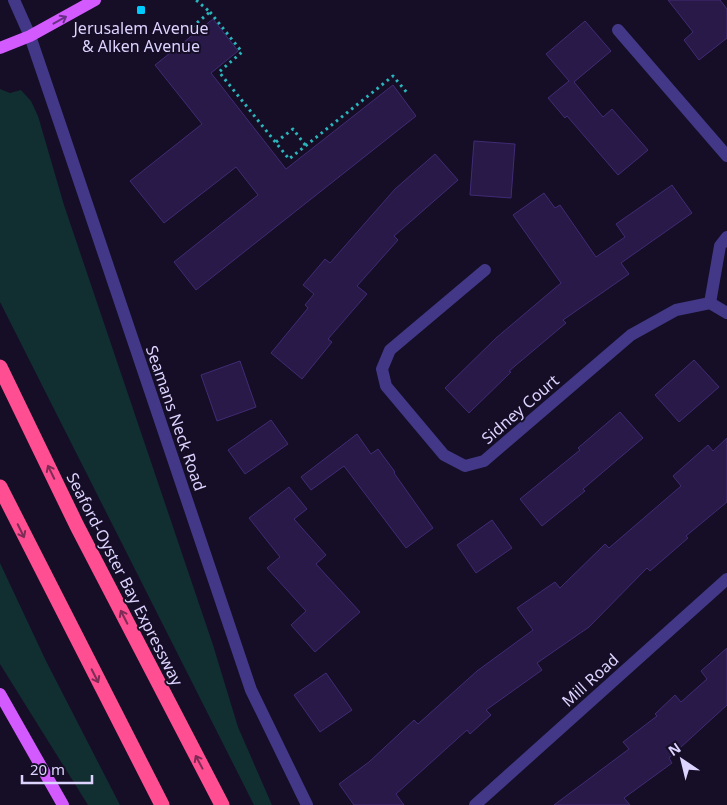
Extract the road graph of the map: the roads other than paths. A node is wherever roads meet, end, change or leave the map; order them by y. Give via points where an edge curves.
1 (14, 0) edge
2 (96, 0) edge
3 (618, 30) dead end
4 (30, 36) junction
5 (0, 48) edge
6 (727, 156) edge
7 (727, 236) edge
8 (485, 270) dead end
9 (710, 303) junction
10 (727, 312) edge
11 (0, 367) edge
12 (0, 488) edge
13 (727, 579) edge
14 (0, 694) edge
15 (63, 805) edge
16 (162, 805) edge
17 (222, 805) edge
18 (307, 805) edge
19 (475, 805) edge

1 - 4 street, Seamans Neck Road
4 -> 2 main road
3 - 6 street
4 - 5 main road
4 - 18 street, Seamans Neck Road via 251,690
7 - 9 street via 720,246
8 - 9 street, Sidney Court via 390,350 382,368 386,386 444,455 465,466 484,460 631,335 676,310
9 - 10 street
17 -> 11 highway, Seaford-Oyster Bay Expressway via 77,526
12 -> 16 highway
13 - 19 street, Mill Road
14 - 15 main road

